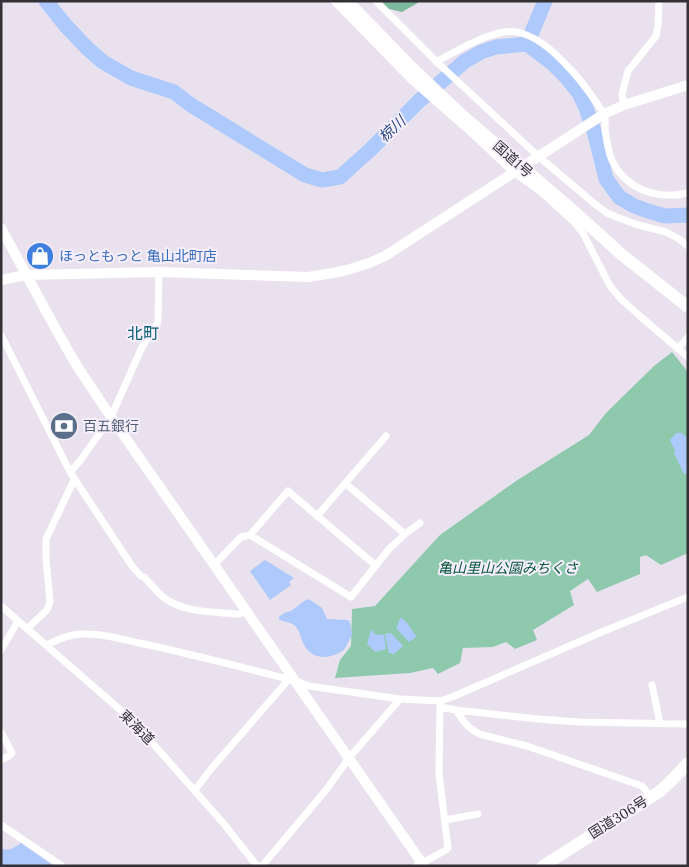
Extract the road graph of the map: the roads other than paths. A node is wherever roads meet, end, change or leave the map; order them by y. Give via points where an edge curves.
1 (334, 1) edge
2 (347, 1) edge
3 (376, 1) edge
4 (659, 1) edge
5 (438, 63) junction
6 (688, 85) edge
7 (624, 105) junction
8 (604, 114) junction
9 (538, 156) junction
10 (513, 172) junction
11 (688, 193) edge
12 (1, 228) edge
13 (688, 246) edge
14 (159, 272) junction
15 (26, 275) junction
16 (1, 280) edge
17 (668, 292) junction
18 (688, 302) edge
19 (688, 307) edge
20 (688, 311) edge
21 (1, 335) edge
22 (688, 337) edge
23 (678, 349) junction
24 (688, 357) edge
25 (111, 417) junction
26 (386, 436) dead end
27 (70, 472) junction
28 (74, 480) junction
29 (345, 483) junction
30 (317, 516) junction
31 (420, 523) dead end
32 (250, 534) junction
33 (405, 534) junction
34 (214, 565) junction
35 (376, 565) junction
36 (688, 597) edge
37 (1, 606) edge
38 (246, 611) junction
39 (18, 621) junction
40 (28, 628) junction
41 (48, 645) junction
42 (1, 650) edge
43 (292, 680) junction
44 (652, 685) dead end
45 (400, 700) junction
46 (440, 704) junction
47 (456, 710) junction
48 (660, 723) junction
49 (688, 724) edge
50 (1, 732) edge
51 (349, 758) junction
52 (1, 760) edge
53 (688, 763) edge
54 (195, 790) junction
55 (650, 797) junction
56 (478, 814) dead end
57 (445, 820) junction
58 (1, 825) edge
59 (421, 865) edge
60 (62, 866) edge
61 (256, 866) edge
62 (262, 866) edge
63 (543, 866) edge

1 - 10 street via 411,80
2 - 17 highway, 国道1号 via 464,117
3 - 5 street
4 - 7 street via 656,36 628,71 622,94
5 - 8 street via 493,34 520,32 554,53 582,82
5 - 9 street
6 - 7 street
7 - 8 street
8 - 9 street
8 - 11 street via 613,163 632,185 654,194
9 - 10 street
9 - 13 street via 607,213 666,232
10 - 14 street via 385,256 346,270 302,277
10 - 23 street via 574,222 610,286
12 - 15 street
14 - 15 street
14 - 25 street via 158,322 142,347
15 - 16 street
15 - 25 street via 77,366
17 - 18 highway
17 - 19 highway, 国道1号
17 - 20 highway
21 - 27 street
22 - 23 street
23 - 24 street
25 - 27 street
25 - 34 street
26 - 29 street
27 - 28 street
28 - 38 street via 132,566 163,597 192,610 239,614
28 - 40 street via 46,539 50,602 47,610
29 - 30 street
29 - 33 street
30 - 32 street via 288,491
30 - 35 street
31 - 33 street
32 - 34 street via 241,537
32 - 35 street via 351,597
33 - 35 street
34 - 38 street
36 - 46 street
37 - 39 street, 東海道
38 - 43 street
39 - 40 street, 東海道
39 - 42 street
40 - 41 street, 東海道
41 - 43 street via 69,636 96,634
41 - 54 street, 東海道 via 133,721
43 - 45 street via 309,686
43 - 51 street
43 - 54 street
44 - 48 street
45 - 46 street
45 - 51 street
46 - 47 street
46 - 57 street via 439,774
47 - 48 street via 570,722
47 - 55 street via 464,722 479,734 527,746 642,786
48 - 49 street
50 - 52 street via 12,753
51 - 59 street
51 - 62 street
53 - 55 highway, 国道306号
54 - 61 street, 東海道
55 - 63 highway, 国道306号
56 - 57 street
57 - 59 street via 448,848
58 - 60 street

